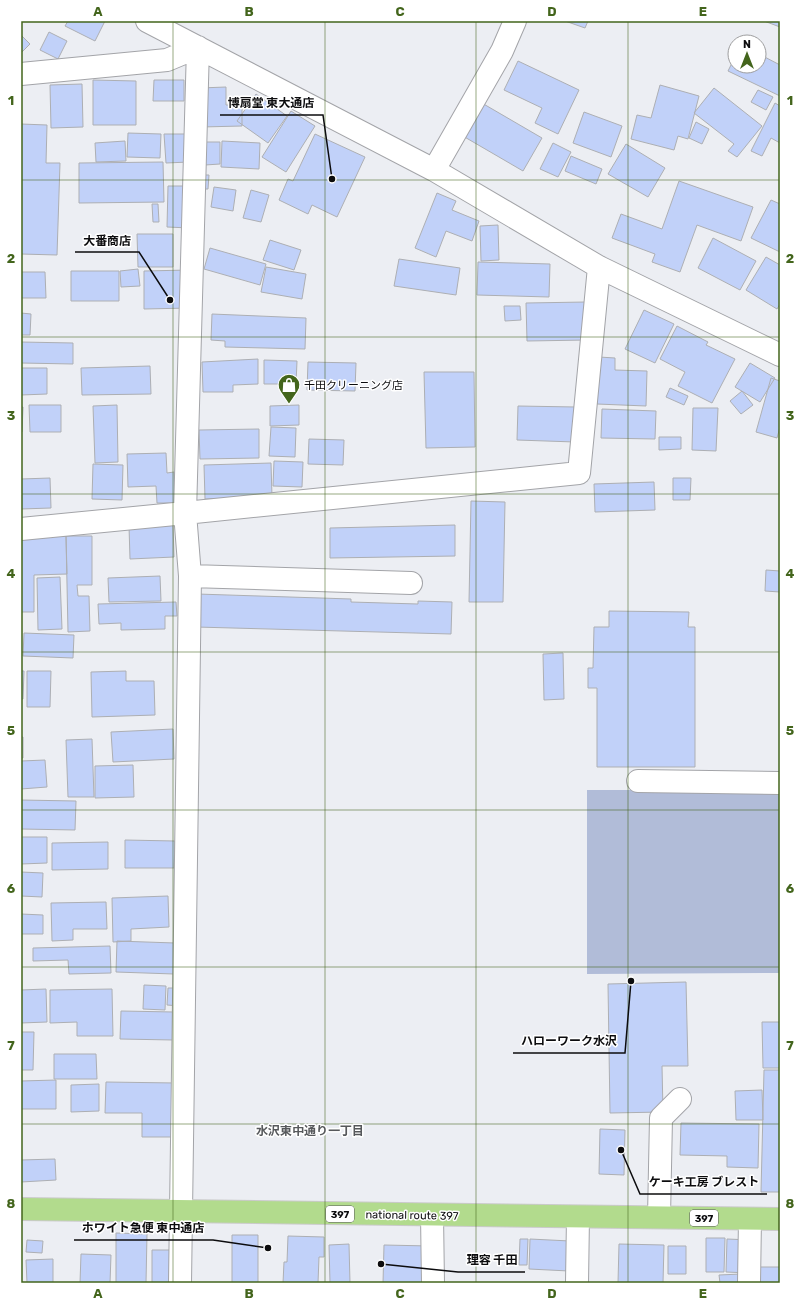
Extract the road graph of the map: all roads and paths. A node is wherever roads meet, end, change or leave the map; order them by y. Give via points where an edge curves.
1 (147, 21) edge
2 (515, 21) edge
3 (198, 47) junction
4 (21, 74) edge
5 (434, 170) junction
6 (599, 267) junction
7 (780, 355) edge
8 (185, 513) junction
9 (21, 529) edge
10 (190, 576) junction
11 (411, 583) dead end
12 (638, 781) dead end
13 (780, 783) edge
14 (680, 1099) dead end
15 (21, 1209) edge
16 (181, 1212) junction
17 (432, 1215) junction
18 (578, 1217) junction
19 (659, 1217) junction
20 (750, 1218) junction
21 (780, 1219) edge
22 (180, 1283) edge
23 (433, 1283) edge
24 (577, 1283) edge
25 (749, 1283) edge

1 - 3 street
2 - 5 street via 502,51
3 - 4 street via 167,60
3 - 5 street
3 - 8 street
5 - 6 street
6 - 7 street
6 - 8 street via 579,473
8 - 9 street
8 - 10 street
10 - 11 street
10 - 16 street
12 - 13 street
14 - 19 street via 661,1118
15 - 16 highway, national route 397 / 397
16 - 17 highway, national route 397 / 397
16 - 22 street
17 - 18 highway, national route 397 / 397
17 - 23 street
18 - 19 highway, national route 397 / 397
18 - 24 street
19 - 20 highway, national route 397 / 397
20 - 21 highway, national route 397 / 397
20 - 25 street

